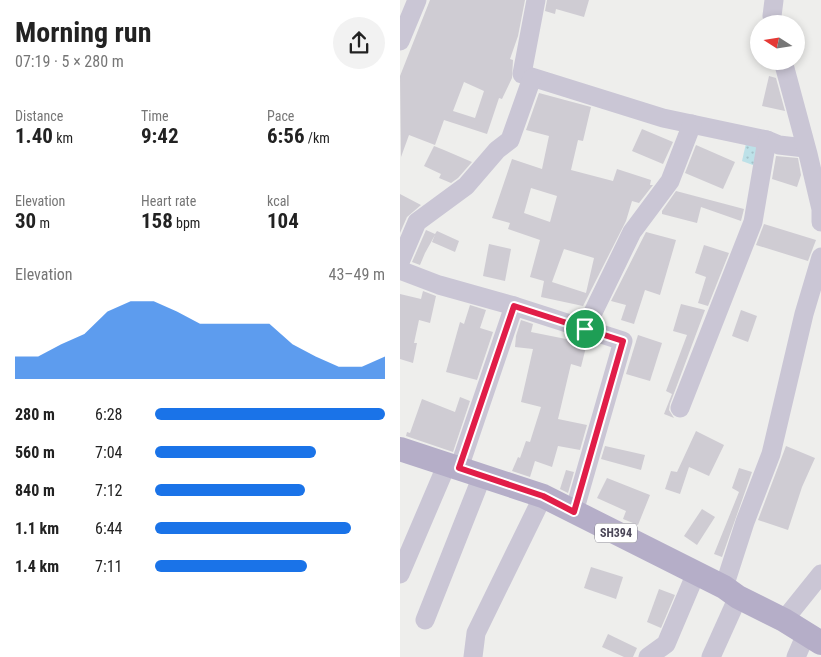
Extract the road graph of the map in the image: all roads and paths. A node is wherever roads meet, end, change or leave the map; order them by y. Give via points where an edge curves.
1 (417, 0) edge
2 (536, 0) edge
3 (774, 0) edge
4 (772, 15) edge
5 (400, 41) edge
6 (785, 70) edge
7 (532, 78) junction
8 (692, 124) junction
9 (767, 140) junction
10 (805, 148) junction
11 (817, 179) edge
12 (821, 222) edge
13 (821, 257) edge
14 (400, 262) edge
15 (400, 270) edge
16 (514, 306) junction
17 (812, 316) edge
18 (585, 329) junction
19 (680, 408) dead end
20 (400, 449) edge
21 (453, 466) junction
22 (482, 476) junction
23 (543, 496) junction
24 (574, 512) junction
25 (696, 573) junction
26 (400, 574) edge
27 (821, 574) edge
28 (731, 592) junction
29 (426, 620) dead end
30 (784, 620) junction
31 (814, 639) edge
32 (473, 657) edge
33 (648, 657) edge
34 (711, 657) edge
35 (796, 657) edge

1 - 5 street
2 - 7 street via 522,74
3 - 4 street
6 - 10 street
7 - 8 street
7 - 14 street via 510,140 466,186 417,222
8 - 9 street
8 - 18 street via 670,181 632,232
9 - 10 street
9 - 19 street via 753,222
10 - 11 street
11 - 12 street
13 - 17 street
15 - 16 street via 439,285
16 - 18 street
16 - 21 street
17 - 28 street via 770,454 745,522
18 - 24 street via 623,341
20 - 21 main road, SH394
21 - 22 main road, SH394
21 - 26 street
22 - 23 main road, SH394
22 - 29 street
23 - 24 main road, SH394
23 - 32 street via 476,633
24 - 25 main road, SH394
25 - 28 main road, SH394
25 - 33 street via 666,644
27 - 30 street
28 - 30 main road, SH394
28 - 34 street
30 - 31 main road, SH394
31 - 35 street

